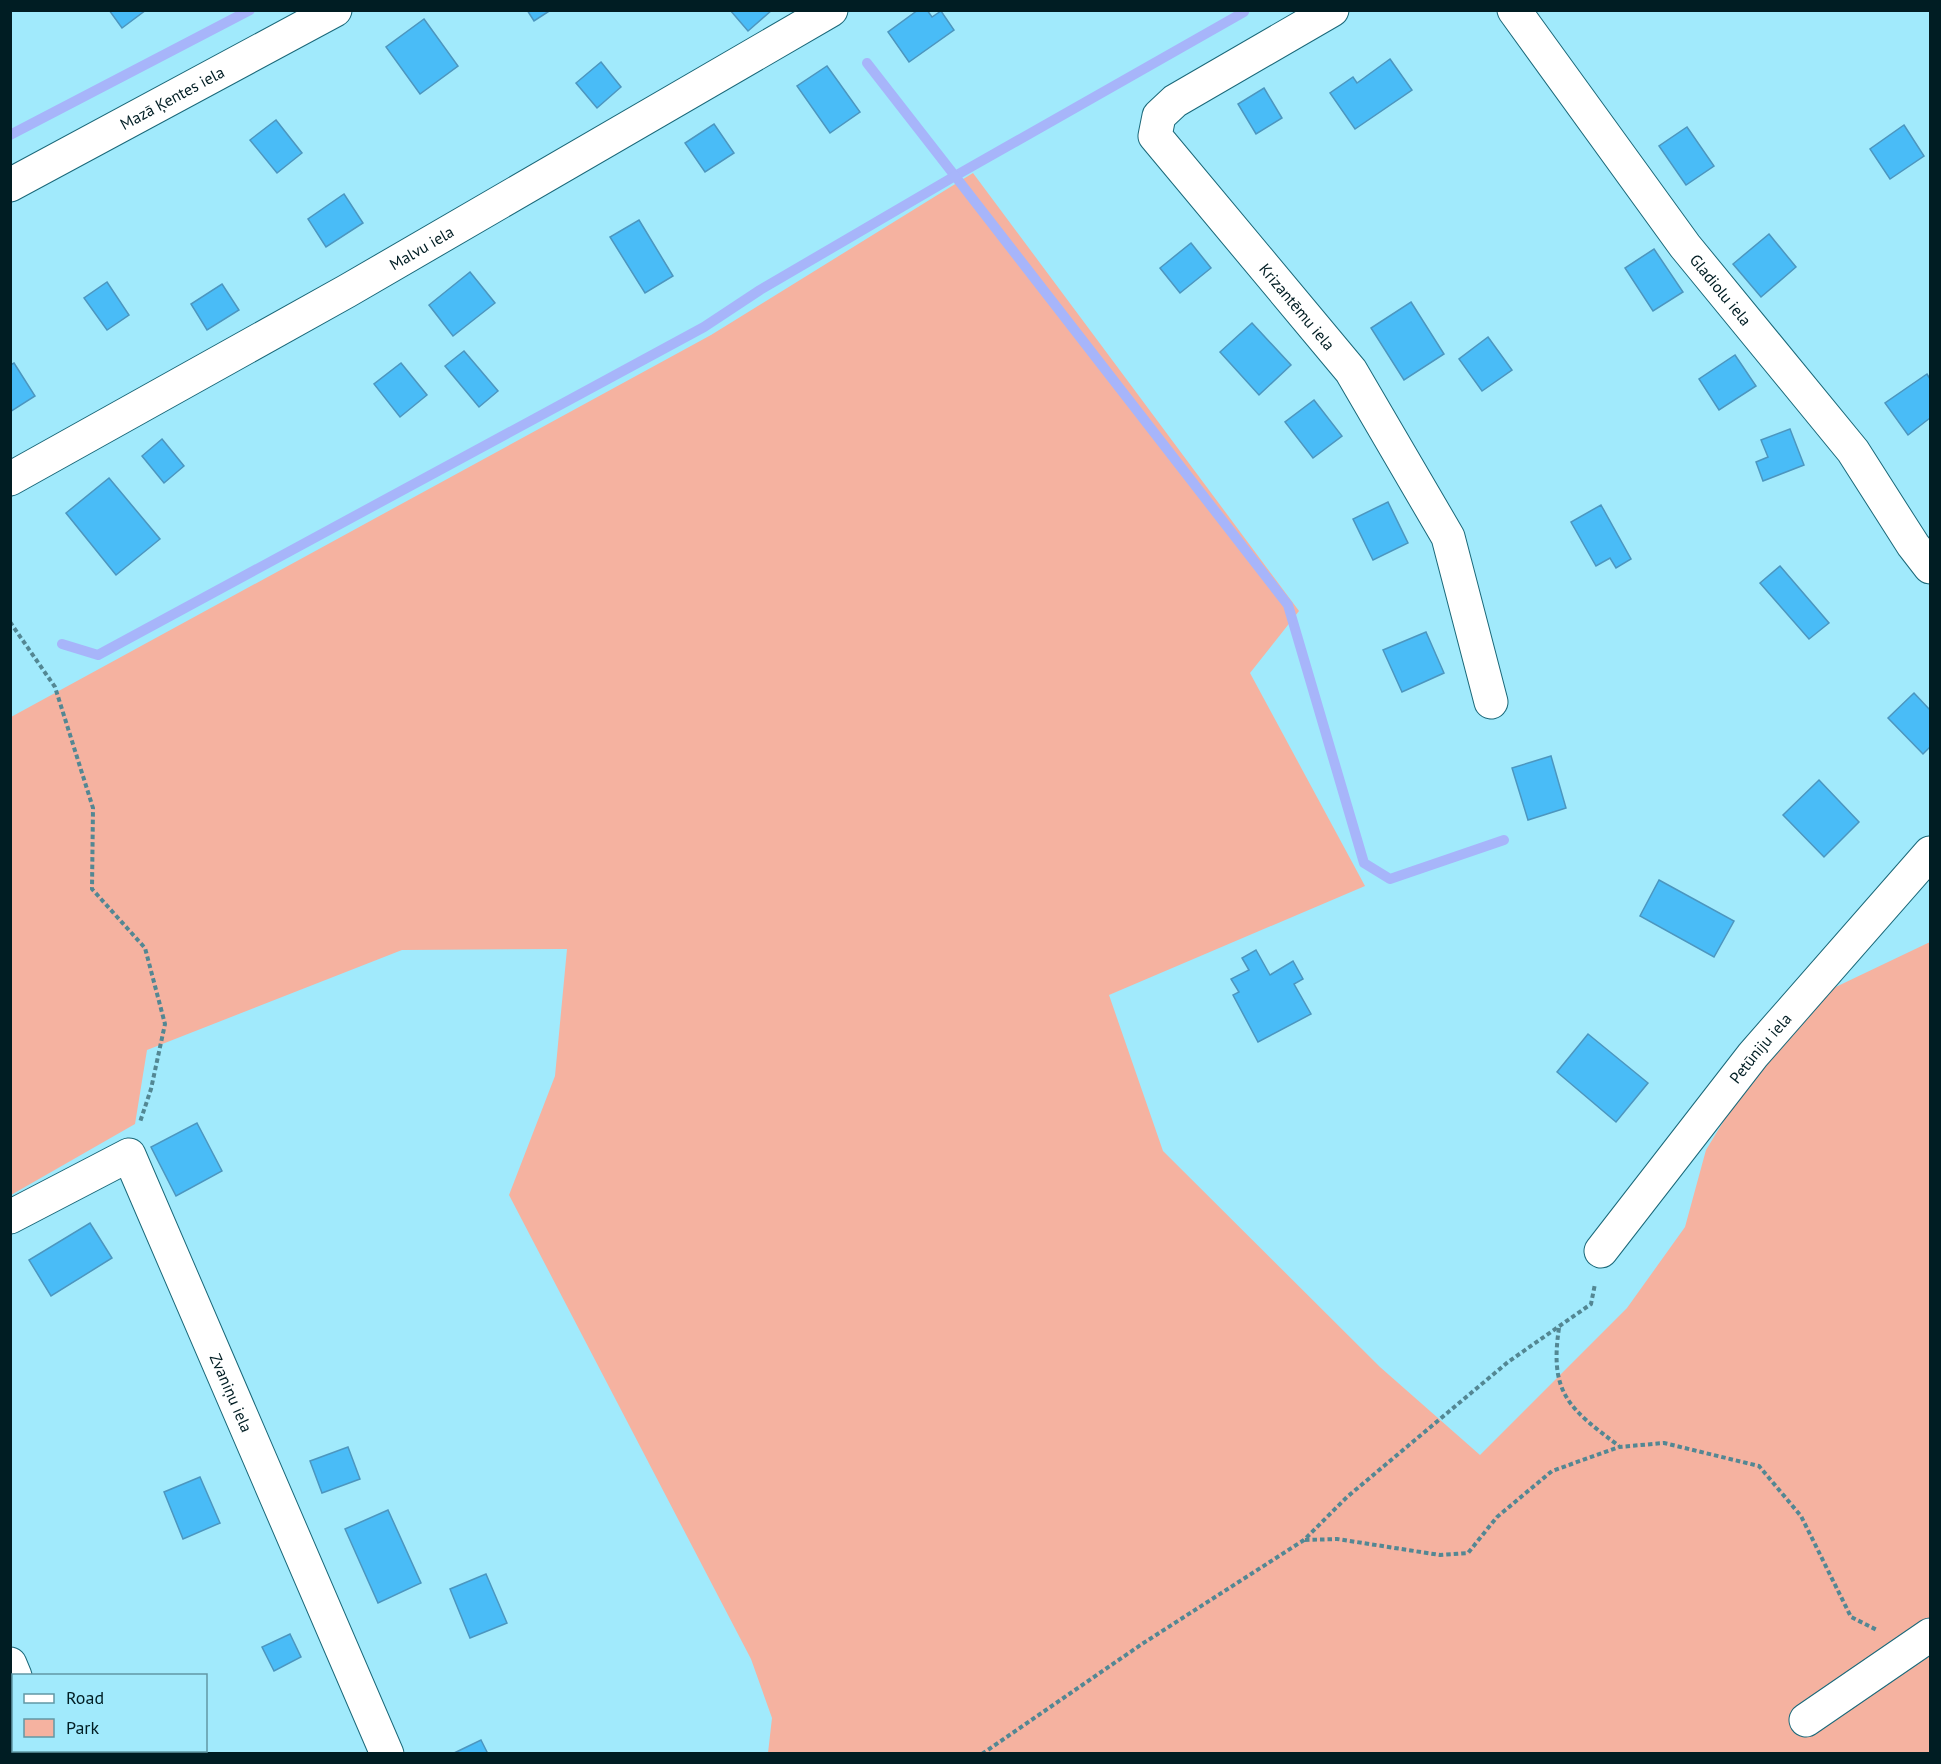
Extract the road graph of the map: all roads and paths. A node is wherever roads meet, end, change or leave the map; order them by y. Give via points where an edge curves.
1 (335, 10) edge
2 (831, 10) edge
3 (1332, 10) edge
4 (1514, 10) edge
5 (10, 185) edge
6 (10, 479) edge
7 (1930, 567) edge
8 (10, 622) edge
9 (1491, 702) dead end
10 (1930, 853) edge
11 (129, 1155) junction
12 (10, 1216) edge
13 (1601, 1251) joint
14 (1559, 1328) junction
15 (1619, 1447) junction
16 (1304, 1540) junction
17 (1918, 1644) edge
18 (1806, 1720) dead end
19 (387, 1754) edge
20 (982, 1754) edge

1 - 5 street, Mazā Ķentes iela
2 - 6 street, Malvu iela via 346,291
3 - 9 street, Krizantēmu iela via 1174,101 1159,116 1155,136 1351,371 1448,537
4 - 7 street, Gladiolu iela via 1685,246 1853,451
8 - 11 path via 55,687 93,808 92,889 145,948 165,1024 151,1089
10 - 13 street, Petūniju iela via 1753,1055
11 - 12 street
11 - 19 street, Zvaniņu iela
13 - 14 path via 1591,1304
14 - 15 path via 1556,1352 1560,1388 1578,1415
14 - 16 path via 1508,1362 1347,1497
15 - 16 path via 1552,1471 1497,1517 1468,1553 1440,1554 1337,1539
15 - 17 path via 1664,1443 1759,1466 1801,1516 1851,1617 1896,1641
16 - 20 path via 1142,1644
17 - 18 street

